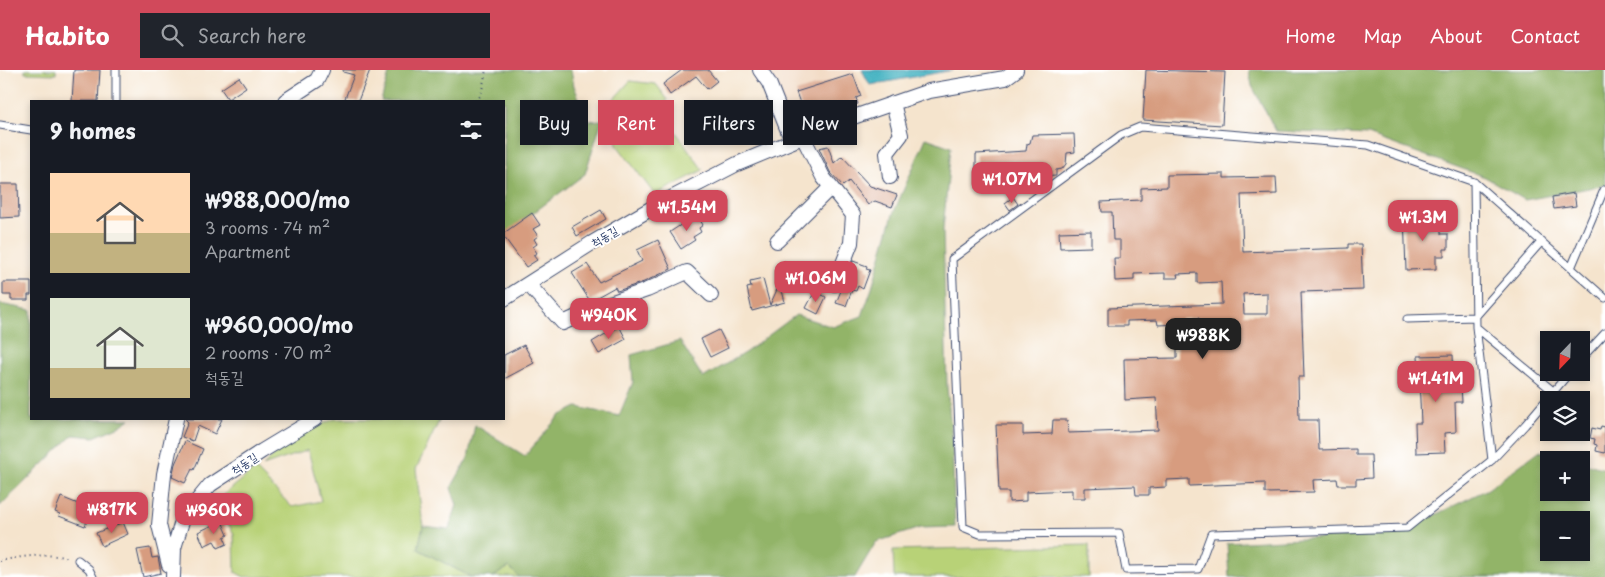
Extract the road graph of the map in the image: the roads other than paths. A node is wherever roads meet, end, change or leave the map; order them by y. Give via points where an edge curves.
1 (116, 70) edge
2 (322, 70) edge
3 (760, 70) edge
4 (1016, 70) edge
5 (116, 100) edge
6 (287, 100) edge
7 (893, 103) junction
8 (783, 112) edge
9 (857, 116) edge
10 (0, 125) edge
11 (30, 130) edge
12 (783, 145) edge
13 (801, 145) edge
14 (890, 177) dead end
15 (1474, 182) junction
16 (832, 187) junction
17 (1604, 190) edge
18 (777, 241) dead end
19 (1542, 241) junction
20 (1572, 268) junction
21 (528, 284) junction
22 (835, 284) dead end
23 (712, 295) dead end
24 (505, 298) edge
25 (1605, 298) edge
26 (1475, 317) junction
27 (1406, 319) dead end
28 (1476, 327) junction
29 (1605, 333) edge
30 (1590, 349) edge
31 (1562, 381) edge
32 (1553, 391) joint
33 (1540, 407) edge
34 (176, 420) edge
35 (313, 420) edge
36 (1492, 460) junction
37 (78, 560) road end
38 (94, 577) edge
39 (173, 577) edge

1 - 5 lane
2 - 6 street via 317,80
3 - 8 street
4 - 7 street, 척동길 via 1005,78 929,90
7 - 9 street, 척동길
7 - 14 street via 901,135 887,153
10 - 11 lane
12 - 21 street, 척동길 via 737,164 652,208
13 - 16 street
15 - 19 lane
15 - 26 lane
15 - 36 lane via 1368,145 1140,127 1121,135 952,258 963,527 980,534 1119,533 1126,570 1198,569 1211,534 1407,528
16 - 18 street
16 - 22 street via 853,215 851,243
17 - 20 lane
19 - 20 lane
19 - 26 lane
20 - 25 lane
21 - 23 street via 563,323 687,272
21 - 24 street, 척동길
26 - 27 lane
26 - 28 lane
28 - 32 lane
28 - 36 lane
29 - 30 lane
31 - 32 lane
33 - 36 lane
34 - 39 street via 164,474 158,525
35 - 39 street, 척동길 via 210,485 183,518 174,548
37 - 38 lane

